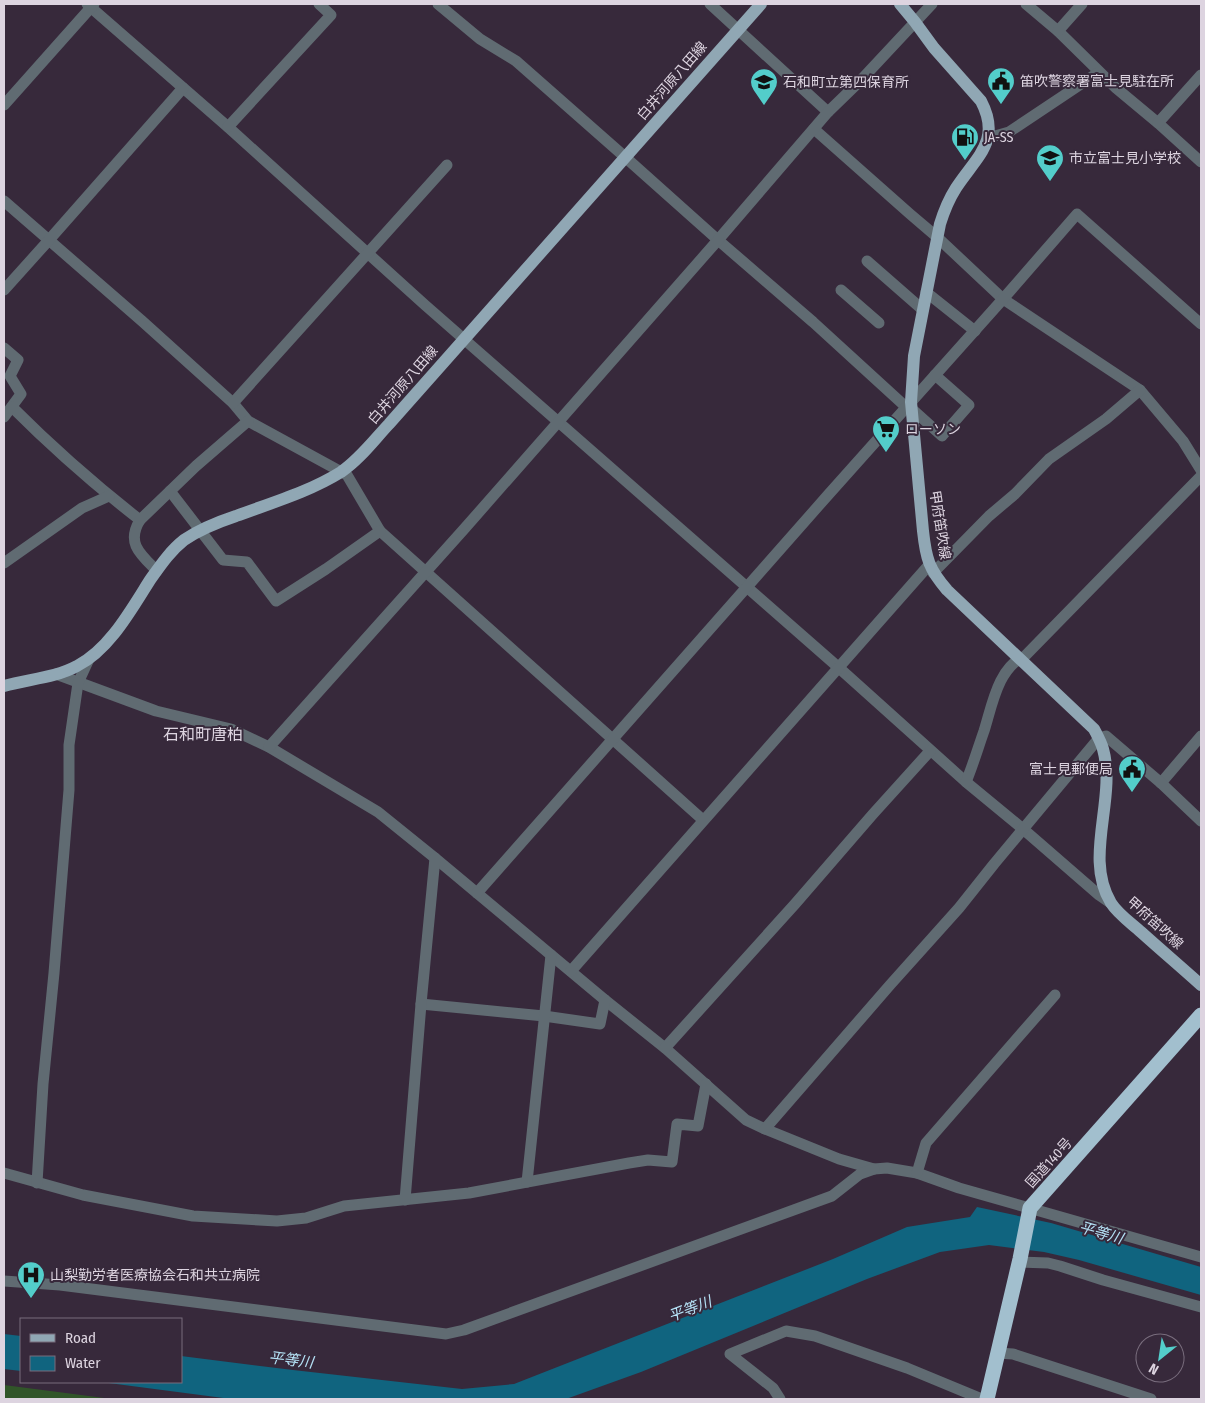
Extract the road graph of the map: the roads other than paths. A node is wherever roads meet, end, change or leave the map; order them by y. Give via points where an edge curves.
1 (319, 4) edge
2 (438, 4) edge
3 (710, 4) edge
4 (761, 4) edge
5 (900, 4) edge
6 (932, 4) edge
7 (1026, 4) edge
8 (1082, 4) edge
9 (91, 5) edge
10 (916, 22) junction
11 (738, 29) junction
12 (1058, 32) junction
13 (1099, 72) junction
14 (1201, 75) edge
15 (183, 88) junction
16 (4, 105) edge
17 (828, 112) junction
18 (1158, 123) junction
19 (228, 127) junction
20 (814, 128) junction
21 (988, 138) junction
22 (625, 157) junction
23 (1201, 162) edge
24 (447, 165) dead end
25 (4, 201) edge
26 (937, 237) junction
27 (49, 240) junction
28 (718, 240) junction
29 (368, 253) junction
30 (867, 262) dead end
31 (4, 290) edge
32 (841, 290) dead end
33 (926, 292) junction
34 (1003, 299) junction
35 (923, 310) junction
36 (878, 323) dead end
37 (1201, 324) edge
38 (974, 331) junction
39 (464, 338) junction
40 (4, 348) edge
41 (935, 375) junction
42 (1140, 390) junction
43 (233, 403) junction
44 (910, 406) junction
45 (12, 407) junction
46 (4, 417) edge
47 (248, 421) junction
48 (558, 422) junction
49 (1201, 470) edge
50 (340, 472) junction
51 (1201, 476) edge
52 (170, 491) junction
53 (109, 496) junction
54 (140, 520) junction
55 (200, 530) junction
56 (380, 531) junction
57 (4, 563) edge
58 (931, 569) junction
59 (157, 571) junction
60 (426, 572) junction
61 (747, 588) junction
62 (89, 659) junction
63 (1018, 659) junction
64 (838, 667) junction
65 (56, 674) junction
66 (78, 683) junction
67 (4, 686) edge
68 (1201, 736) edge
69 (612, 738) junction
70 (1099, 738) junction
71 (269, 747) junction
72 (930, 751) junction
73 (966, 782) junction
74 (1161, 783) junction
75 (703, 820) junction
76 (1201, 821) edge
77 (1023, 829) junction
78 (435, 858) junction
79 (477, 893) junction
80 (1112, 904) junction
81 (551, 955) junction
82 (571, 971) junction
83 (1201, 985) edge
84 (1056, 995) dead end
85 (604, 1000) junction
86 (421, 1004) junction
87 (1201, 1015) edge
88 (544, 1016) junction
89 (665, 1048) junction
90 (706, 1084) junction
91 (765, 1129) junction
92 (874, 1169) junction
93 (4, 1173) edge
94 (917, 1173) junction
95 (527, 1182) junction
96 (36, 1184) junction
97 (405, 1200) junction
98 (1030, 1210) junction
99 (1201, 1257) edge
100 (1020, 1261) junction
101 (4, 1281) edge
102 (1201, 1307) edge
103 (998, 1353) junction
104 (780, 1399) edge
105 (982, 1399) edge
106 (987, 1399) edge
107 (1151, 1399) edge

1 - 19 street via 331,15
2 - 22 street via 480,39 516,61
3 - 11 street
4 - 11 main road, 白井河原八田線
5 - 10 main road
6 - 10 street
7 - 12 street
8 - 12 street
9 - 15 street
9 - 16 street
10 - 17 street
10 - 21 main road via 980,101 988,120
11 - 17 street
11 - 22 main road, 白井河原八田線
12 - 13 street
13 - 18 street
13 - 21 street via 1009,132
14 - 18 street
15 - 19 street
15 - 27 street
17 - 20 street
18 - 23 street
19 - 29 street
20 - 26 street
20 - 28 street
21 - 26 main road, 甲府笛吹線 via 982,152 955,189
22 - 28 street
22 - 39 main road, 白井河原八田線
24 - 29 street
25 - 27 street
26 - 33 main road, 甲府笛吹線
26 - 34 street
27 - 31 street
27 - 43 street
28 - 44 street
28 - 48 street
29 - 39 street
29 - 43 street
30 - 35 street
32 - 36 street
33 - 35 main road, 甲府笛吹線
33 - 38 street
34 - 37 street via 1077,214
34 - 38 street
34 - 42 street
35 - 44 main road, 甲府笛吹線 via 914,356
38 - 41 street
39 - 48 street
39 - 50 main road, 白井河原八田線 via 359,457
40 - 45 street via 18,360 10,376 21,394
41 - 44 street
41 - 44 street via 969,405 942,436
42 - 49 street via 1183,441
42 - 58 street via 1106,419 1049,459
43 - 47 street
44 - 58 main road, 甲府笛吹線 via 923,531
44 - 61 street
45 - 46 street
45 - 53 street
47 - 50 street
47 - 52 street
48 - 60 street
48 - 61 street
50 - 55 main road, 白井河原八田線 via 300,492
50 - 56 street via 347,475
51 - 63 street via 1025,656
52 - 54 street
52 - 55 street
53 - 54 street
53 - 57 street via 82,508
54 - 59 street via 134,529 134,539 144,558
55 - 56 street via 222,560 247,562 276,601
55 - 59 main road, 白井河原八田線 via 169,554
56 - 60 street
58 - 63 main road, 甲府笛吹線 via 947,590
58 - 64 street
59 - 62 main road, 白井河原八田線 via 114,634
60 - 69 street
60 - 71 street
61 - 64 street
61 - 69 street
62 - 65 main road, 白井河原八田線
62 - 66 street
63 - 70 main road, 甲府笛吹線 via 1094,729
63 - 73 street via 993,699
64 - 72 street
64 - 75 street
65 - 66 street
65 - 67 main road, 白井河原八田線
66 - 71 street via 156,711 232,729
66 - 96 street via 69,745 69,790
68 - 74 street
69 - 75 street
69 - 79 street
70 - 74 street via 1106,736
70 - 77 street
70 - 80 main road, 甲府笛吹線 via 1106,760 1100,872
71 - 78 street via 378,812
72 - 73 street
72 - 89 street
73 - 77 street
74 - 76 street
75 - 82 street
77 - 80 street
77 - 91 street via 959,908
78 - 79 street
78 - 86 street
79 - 81 street
80 - 83 main road, 甲府笛吹線
81 - 82 street
81 - 88 street
82 - 85 street
84 - 94 street via 926,1143
85 - 88 street via 600,1024
85 - 89 street
86 - 88 street
86 - 97 street
87 - 98 highway, 国道140号
88 - 95 street
89 - 90 street
90 - 91 street via 746,1120
90 - 95 street via 698,1126 677,1124 672,1162 648,1160
91 - 92 street via 839,1159
92 - 94 street
92 - 101 street via 860,1174 832,1196 446,1334 60,1285
93 - 96 street
94 - 98 street
95 - 97 street
96 - 97 street via 193,1216 268,1221 306,1218 344,1206
98 - 99 street
98 - 100 highway, 国道140号
100 - 102 street via 1060,1266
100 - 103 highway, 国道140号
103 - 106 highway, 国道140号
103 - 107 street via 1013,1354
104 - 105 street via 773,1388 730,1354 786,1331 815,1336 907,1368

